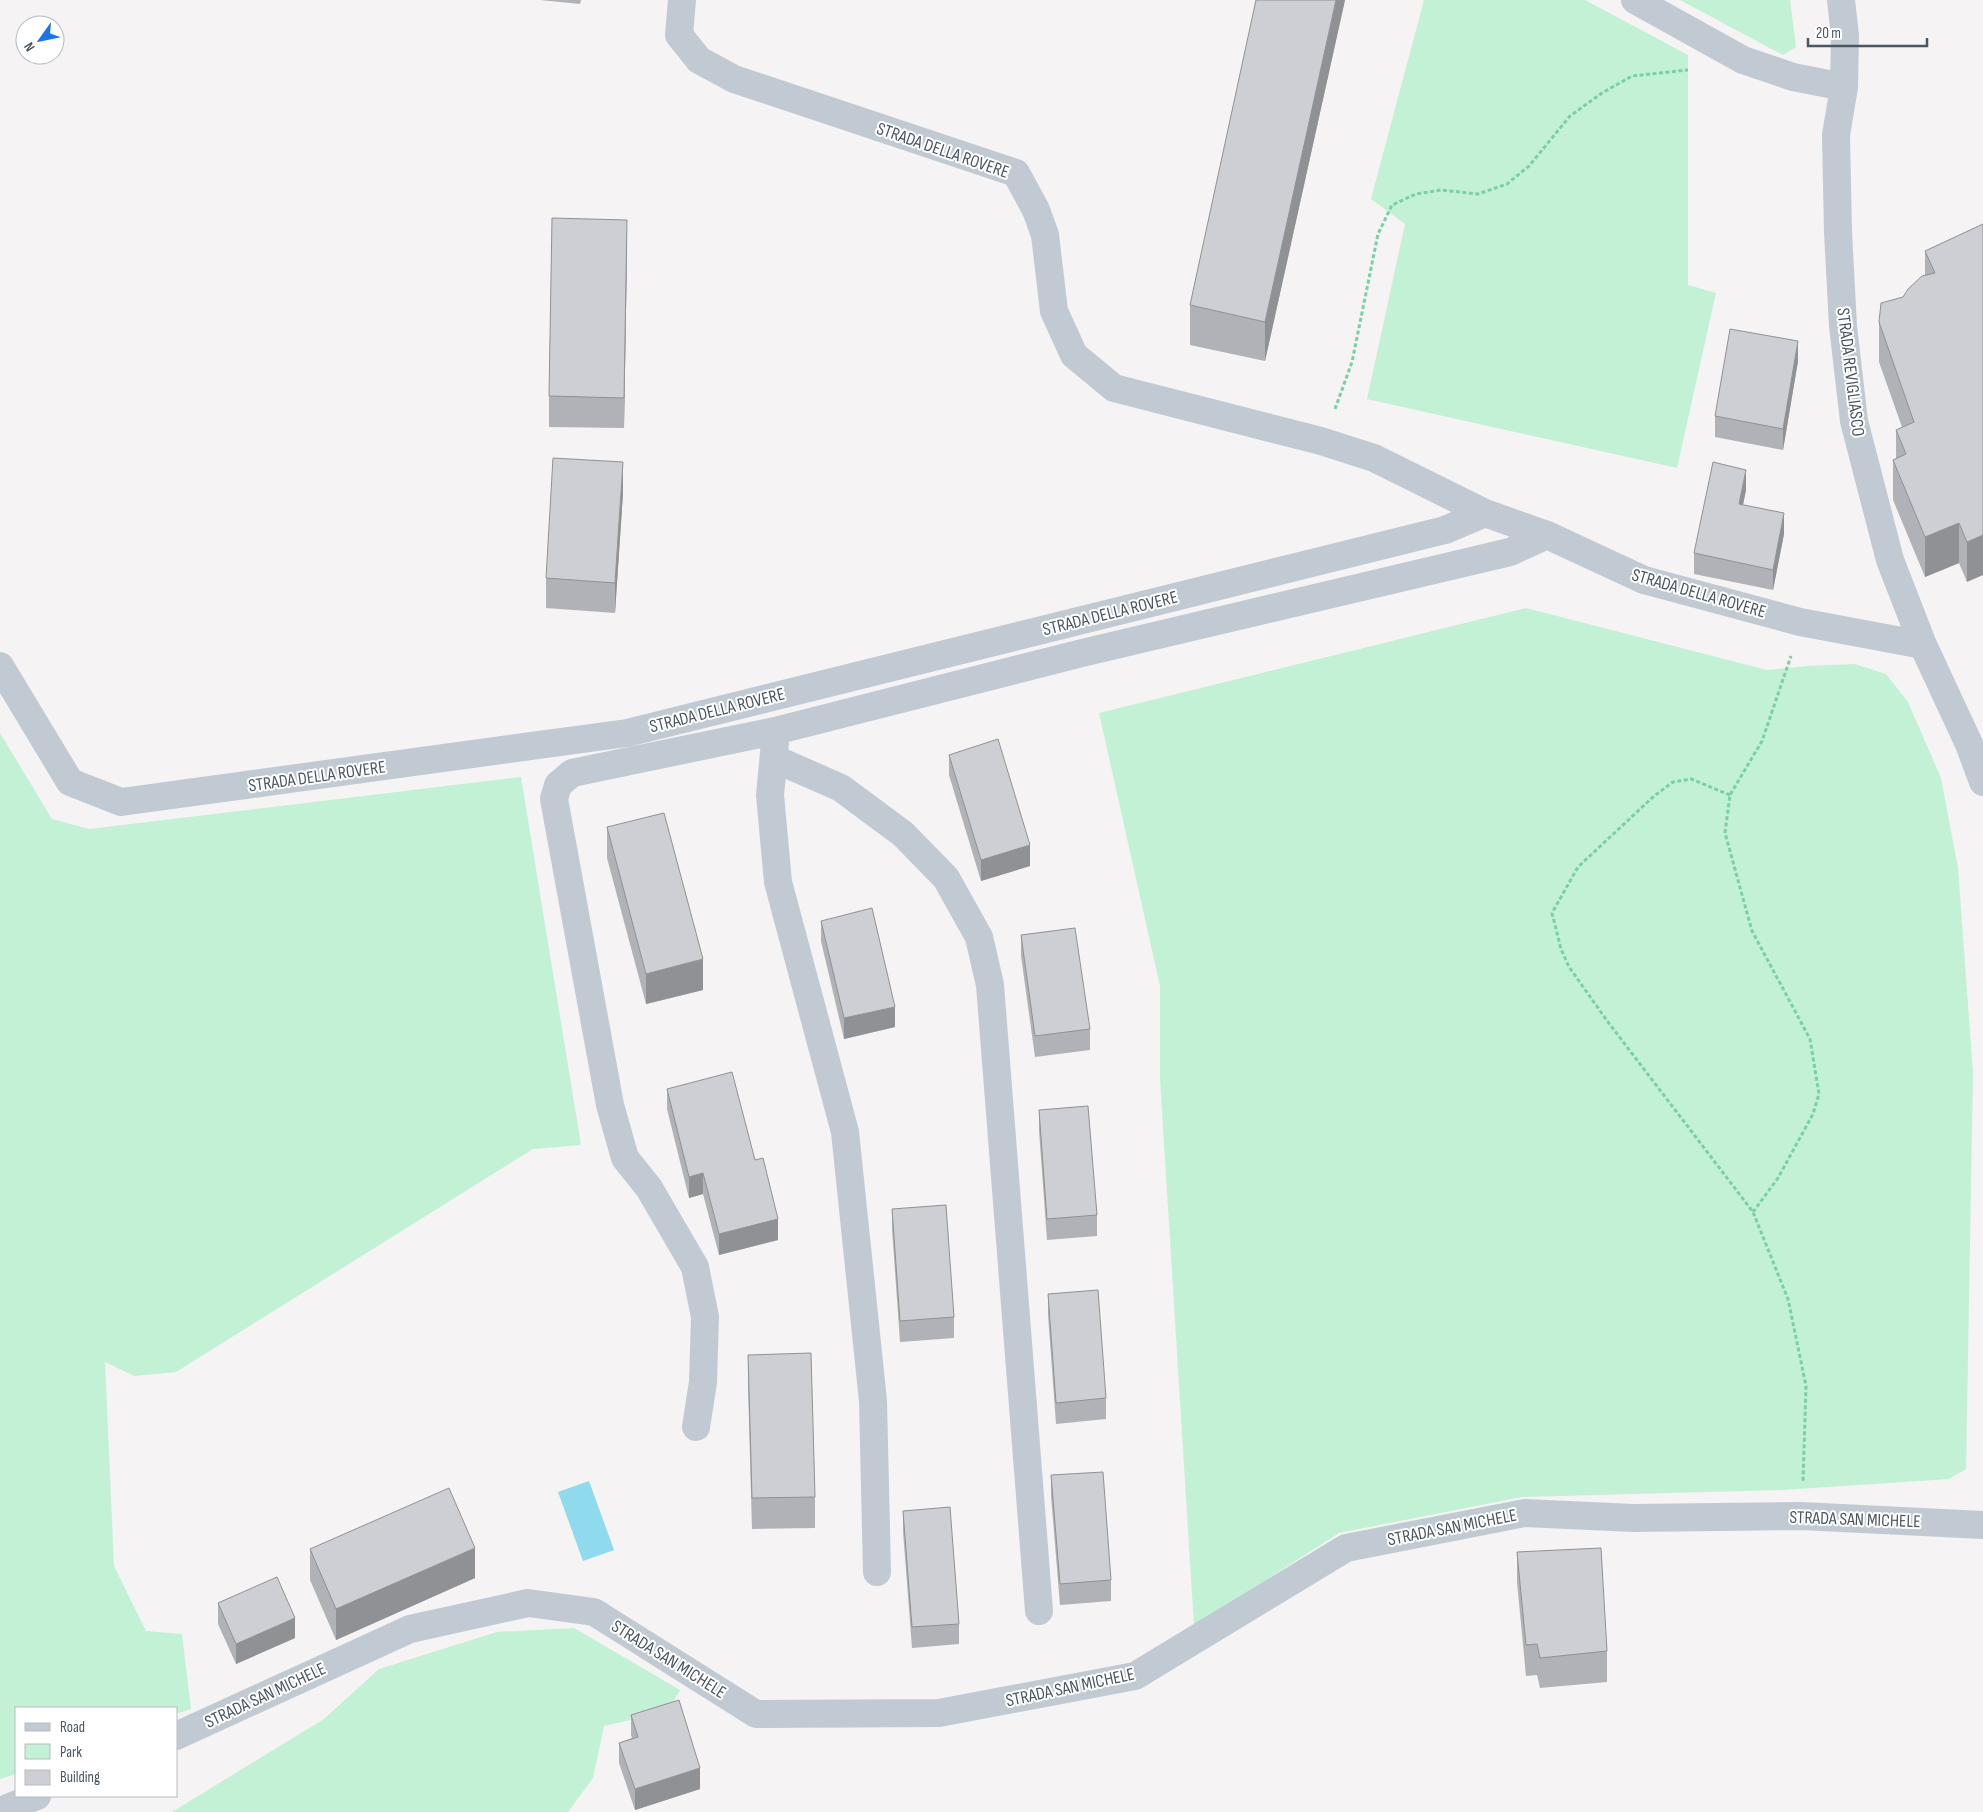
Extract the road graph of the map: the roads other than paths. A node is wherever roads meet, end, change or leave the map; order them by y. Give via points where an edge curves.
1 (682, 0) edge
2 (1634, 0) edge
3 (1841, 0) edge
4 (1844, 87) junction
5 (1485, 513) junction
6 (1547, 535) junction
7 (1923, 645) junction
8 (0, 666) edge
9 (775, 730) junction
10 (775, 759) junction
11 (1983, 782) edge
12 (696, 1427) dead end
13 (1983, 1525) edge
14 (877, 1572) dead end
15 (1039, 1610) dead end
16 (178, 1735) edge
17 (35, 1797) edge
18 (0, 1811) edge

1 - 5 street, STRADA DELLA ROVERE via 678,35 699,60 734,79 1016,173 1045,235 1054,311 1058,320 1074,355 1114,388 1321,441 1374,458
2 - 4 street via 1743,60 1793,77
3 - 4 street, STRADA REVIGLIASCO via 1845,36
4 - 7 street, STRADA REVIGLIASCO via 1836,135 1838,232 1843,326 1854,421 1890,560
5 - 6 street, STRADA DELLA ROVERE
5 - 8 street, STRADA DELLA ROVERE via 1445,530 627,732 121,802 70,782
6 - 7 street, STRADA DELLA ROVERE via 1644,580 1800,622
6 - 9 street via 1510,552
7 - 11 street, STRADA REVIGLIASCO
9 - 10 street
9 - 12 street via 572,773 558,785 554,799 610,1105 624,1158 649,1188 695,1267 705,1317 703,1382
10 - 14 street via 770,795 778,882 845,1132 873,1401
10 - 15 street via 841,788 903,834 946,878 979,937 990,985
13 - 16 street, STRADA SAN MICHELE via 1802,1516 1633,1518 1525,1513 1346,1548 1136,1676 939,1713 756,1714 594,1612 528,1603 410,1629
17 - 18 street

